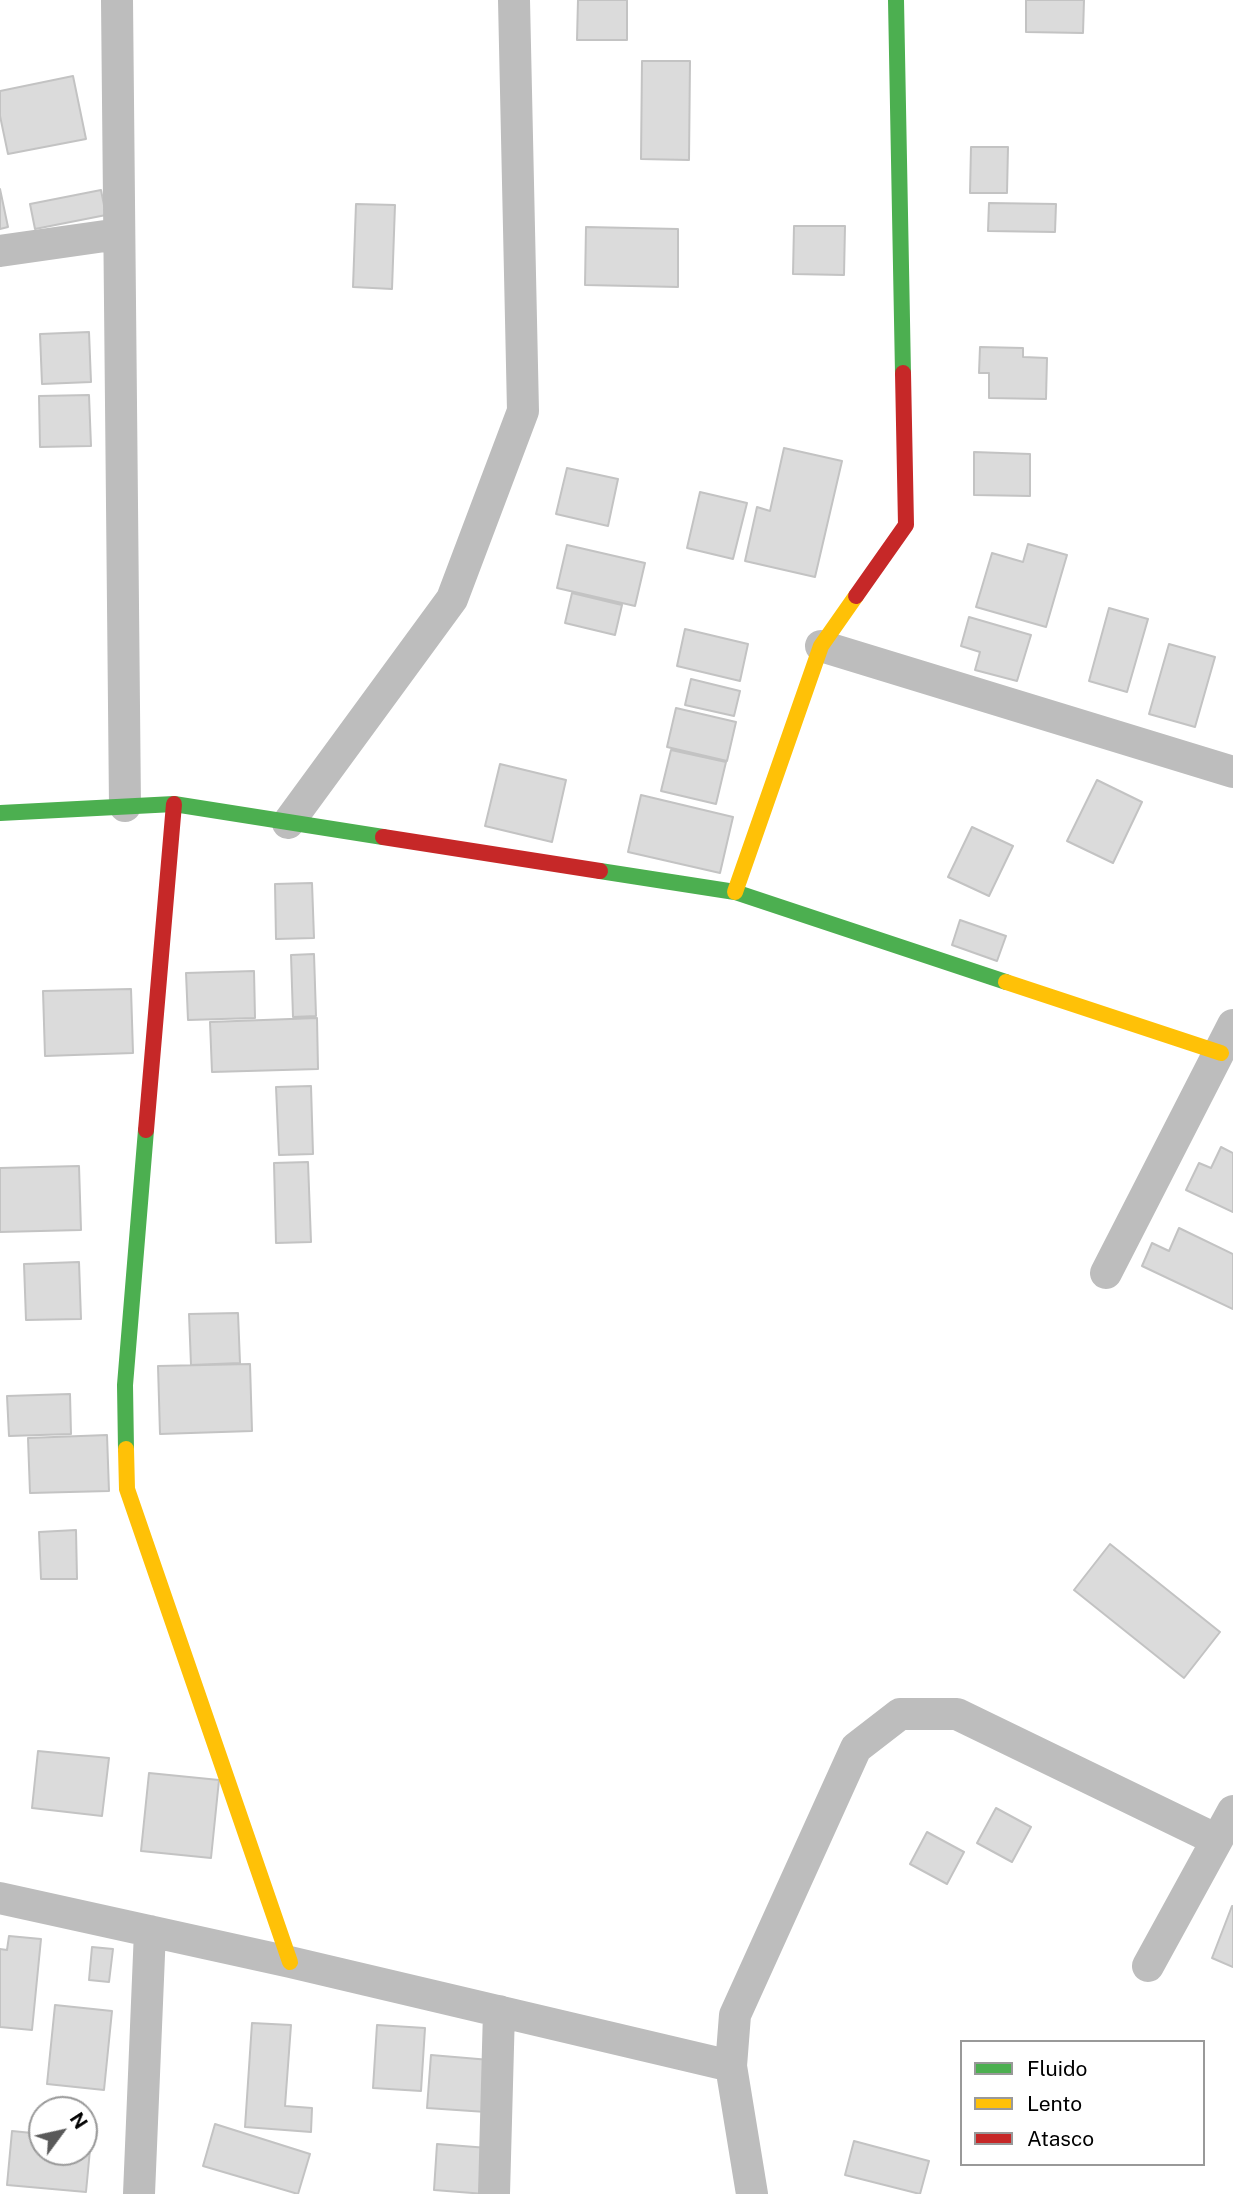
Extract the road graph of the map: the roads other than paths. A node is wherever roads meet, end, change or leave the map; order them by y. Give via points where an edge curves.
1 (117, 0) edge
2 (514, 0) edge
3 (896, 0) edge
4 (119, 234) junction
5 (0, 251) edge
6 (821, 646) junction
7 (1233, 772) edge
8 (174, 804) junction
9 (125, 806) junction
10 (0, 813) edge
11 (288, 823) junction
12 (735, 892) junction
13 (1227, 1039) edge
14 (1106, 1273) dead end
15 (1233, 1811) edge
16 (1217, 1840) junction
17 (0, 1898) edge
18 (150, 1931) junction
19 (289, 1962) junction
20 (1148, 1966) dead end
21 (499, 2011) junction
22 (731, 2066) junction
23 (139, 2194) edge
24 (494, 2194) edge
25 (752, 2194) edge

1 - 4 street
2 - 11 street via 523,411 452,599
3 - 6 street via 905,525
4 - 5 street
4 - 9 street
6 - 7 street
6 - 12 street
8 - 9 street
8 - 11 street
8 - 19 street via 125,1385 127,1489
9 - 10 street
11 - 12 street
12 - 13 street
13 - 14 street
15 - 16 street
16 - 20 street
16 - 22 street via 957,1714 900,1714 856,1748 735,2015
17 - 18 street
18 - 19 street
18 - 23 street
19 - 21 street
21 - 22 street
21 - 24 street
22 - 25 street

